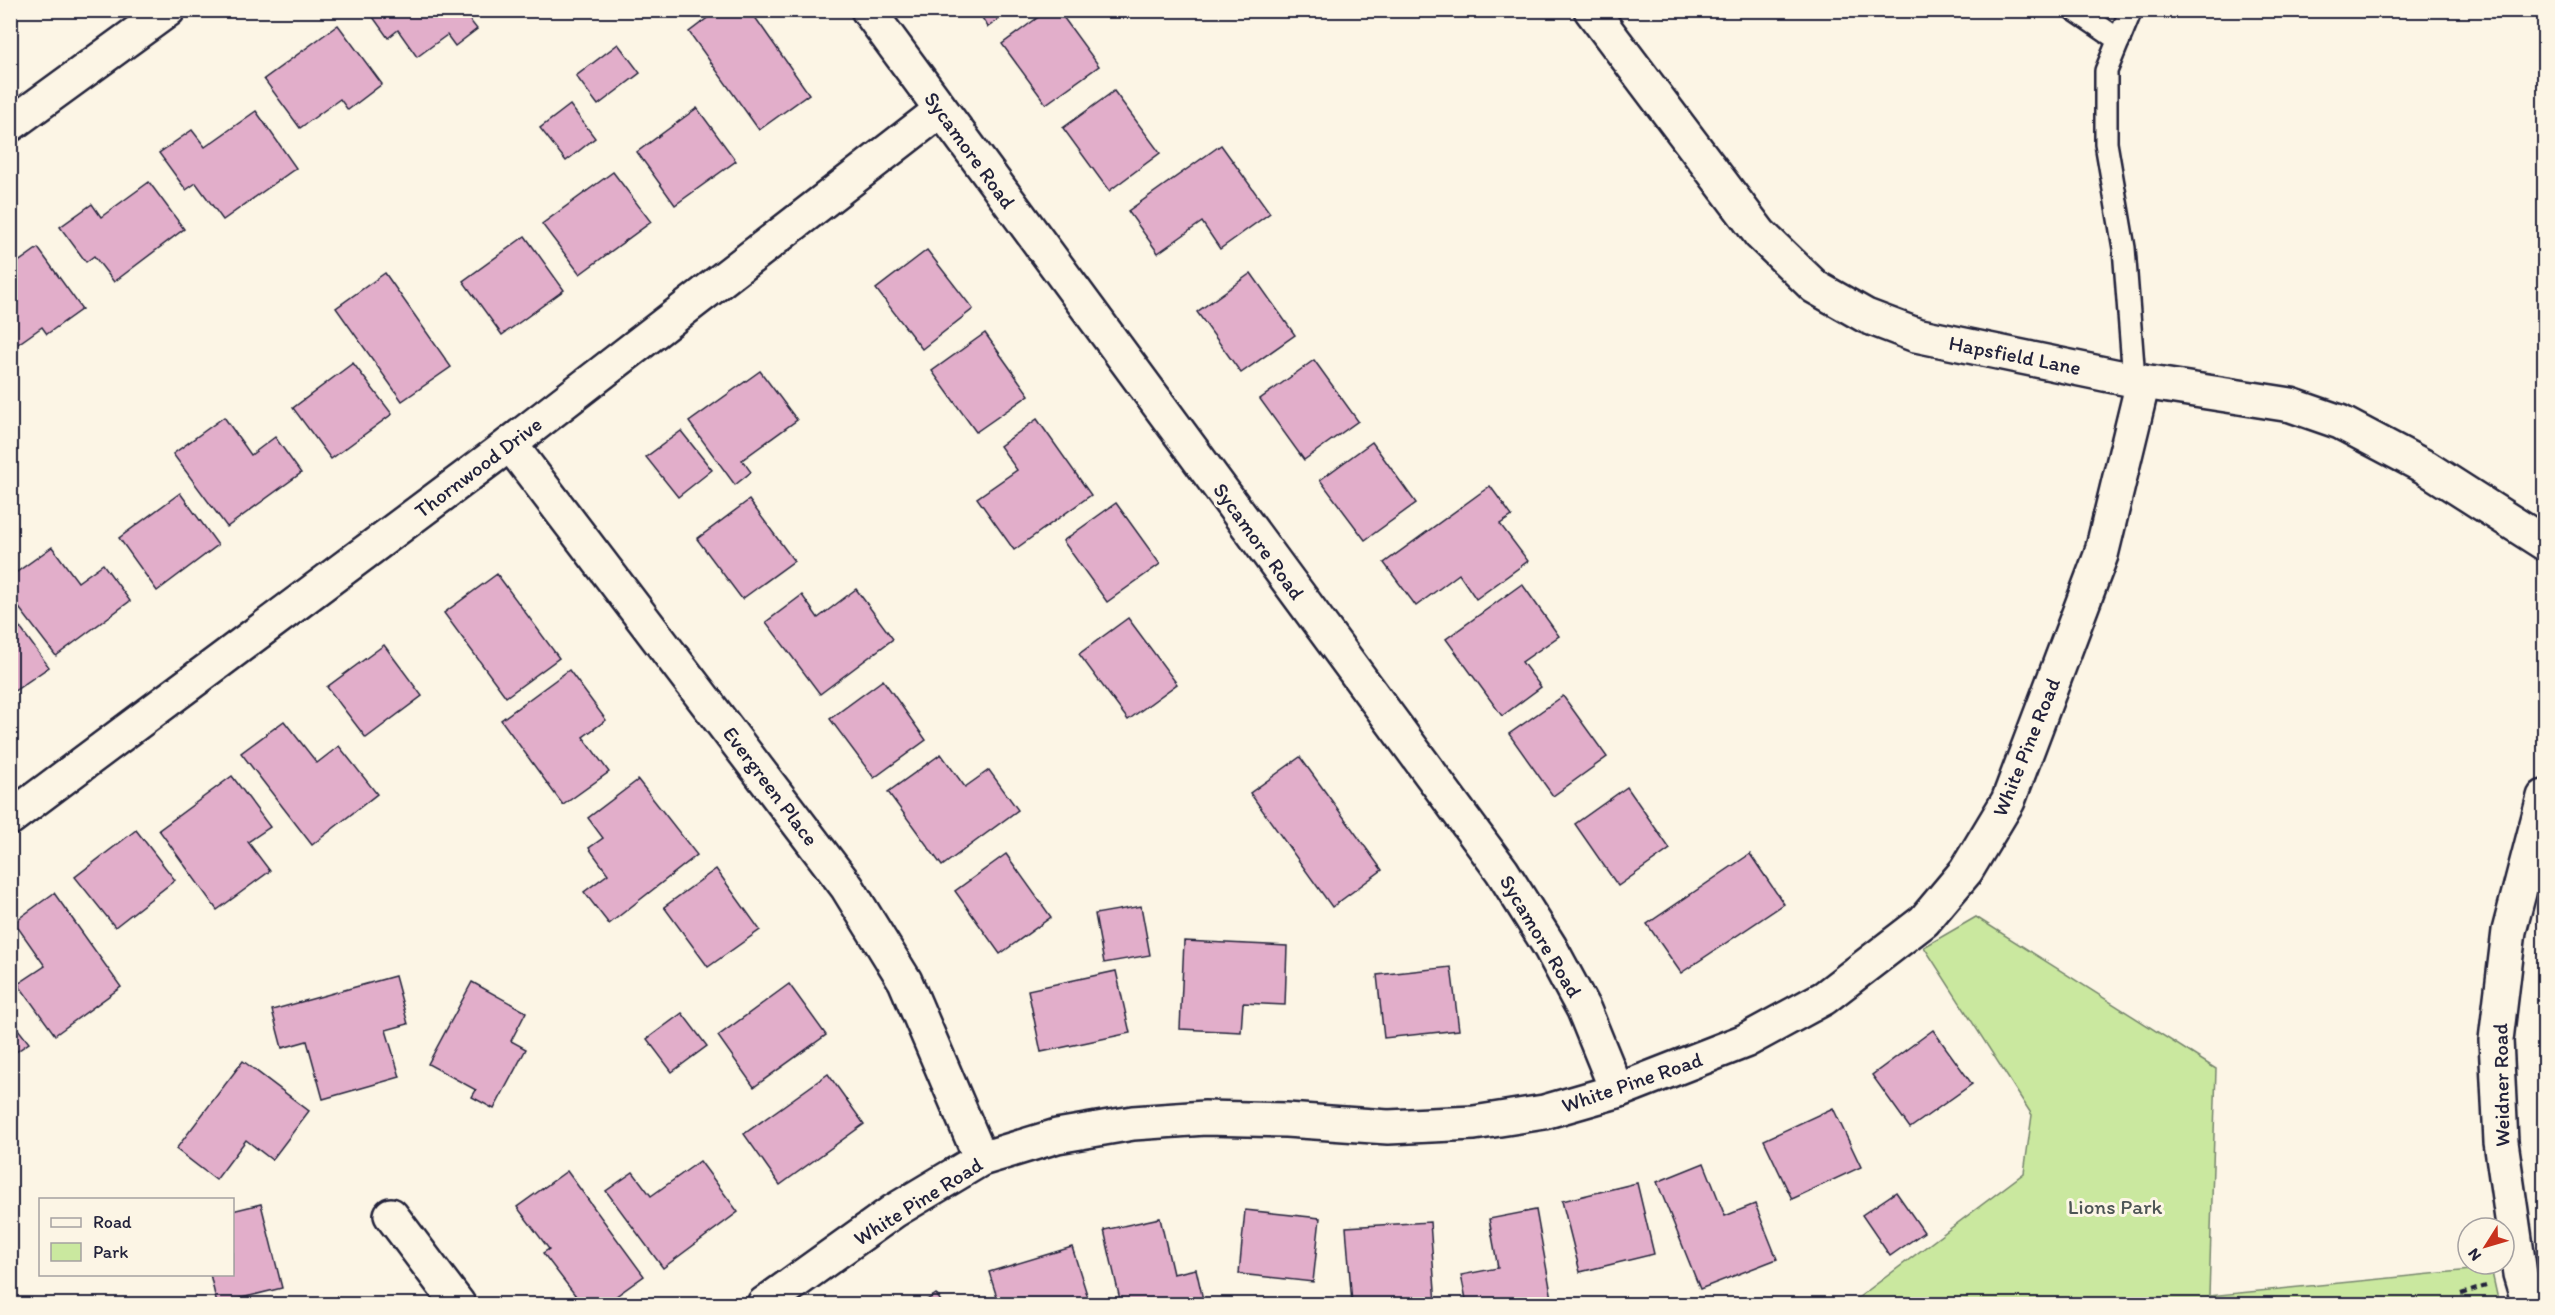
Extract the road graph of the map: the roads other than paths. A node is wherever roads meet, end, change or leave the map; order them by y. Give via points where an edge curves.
1 (168, 10) edge
2 (868, 10) edge
3 (1591, 10) edge
4 (2074, 10) edge
5 (2131, 10) edge
6 (2119, 40) junction
7 (941, 110) junction
8 (10, 125) edge
9 (2139, 381) junction
10 (510, 444) junction
11 (2544, 543) edge
12 (2544, 797) edge
13 (10, 818) edge
14 (1617, 1091) junction
15 (981, 1159) junction
16 (390, 1215) dead end
17 (458, 1305) edge
18 (764, 1305) edge
19 (2529, 1305) edge

1 - 8 street
2 - 7 street, Sycamore Road
3 - 9 street, Hapsfield Lane via 1760,234 1815,287 1866,316 1916,335
4 - 6 lane
5 - 6 lane
6 - 9 lane via 2106,71 2106,143 2124,248
7 - 10 street, Thornwood Drive
7 - 14 street, Sycamore Road via 1502,871 1584,1010
9 - 11 street, Hapsfield Lane via 2290,405 2340,422 2425,467
9 - 14 street, White Pine Road via 2101,555 2008,801 1966,871 1924,921 1824,998 1744,1041
10 - 13 street, Thornwood Drive
10 - 15 street, Evergreen Place via 847,887 905,981
12 - 19 street, Weidner Road via 2509,931 2496,1040 2500,1142 2520,1274
14 - 15 street, White Pine Road via 1544,1112 1474,1124 1388,1127 1205,1118 1133,1123 1057,1136
15 - 18 street, White Pine Road via 894,1211
16 - 17 street

